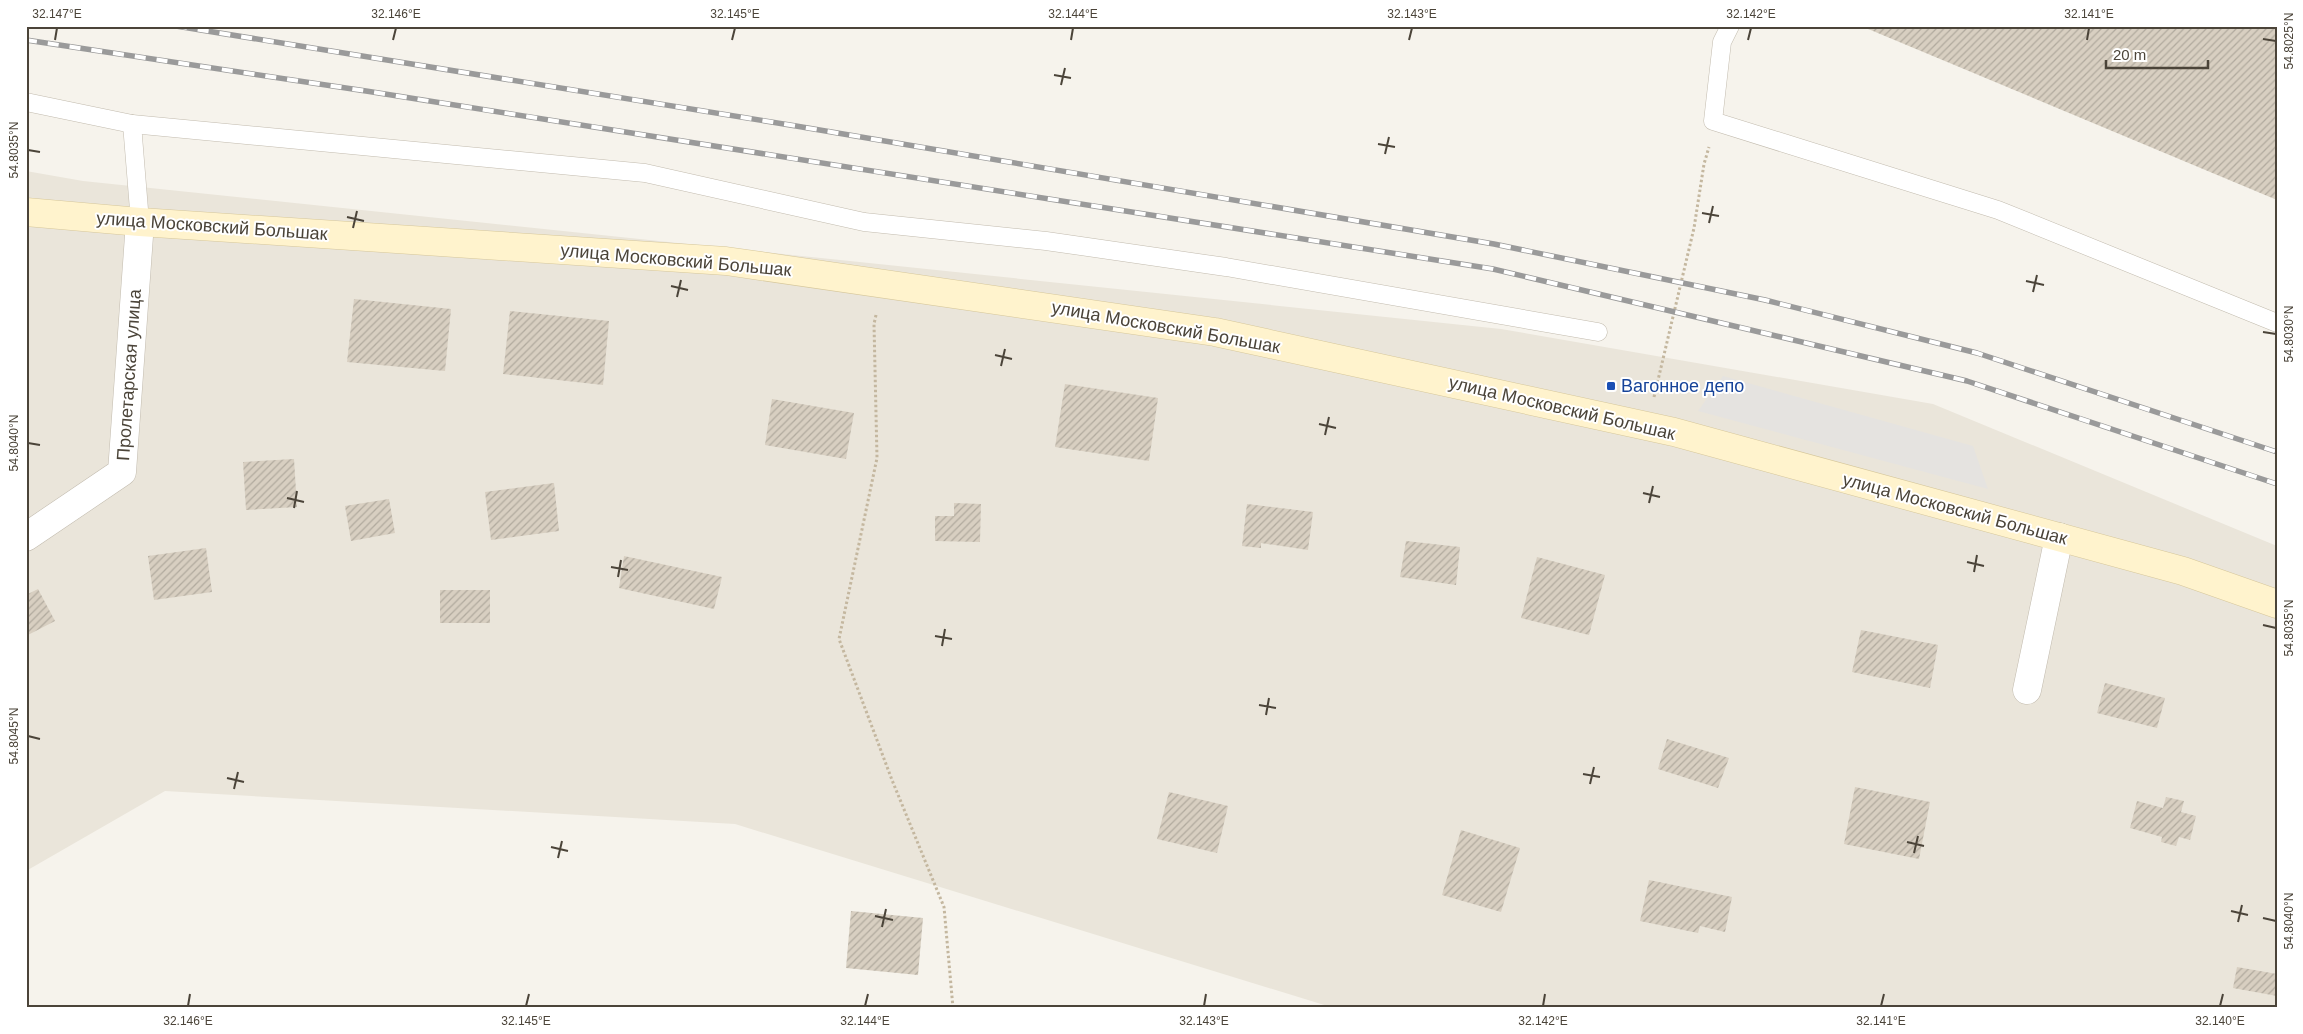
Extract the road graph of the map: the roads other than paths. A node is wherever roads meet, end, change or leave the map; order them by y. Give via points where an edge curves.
1 (1730, 26) edge
2 (26, 102) edge
3 (132, 124) junction
4 (26, 212) edge
5 (140, 222) junction
6 (2277, 323) edge
7 (1598, 332) dead end
8 (26, 537) edge
9 (2059, 537) junction
10 (2277, 604) edge
11 (2027, 690) dead end

1 - 6 lane via 1722,42 1713,121 1998,210
2 - 3 lane
3 - 5 lane
3 - 7 lane via 645,173 864,222 1046,241 1226,267
4 - 5 street, улица Московский Большак
5 - 8 street, Пролетарская улица via 122,472
5 - 9 street, улица Московский Большак via 726,261 1215,332 1647,426
9 - 10 street, улица Московский Большак via 2184,571
9 - 11 street

